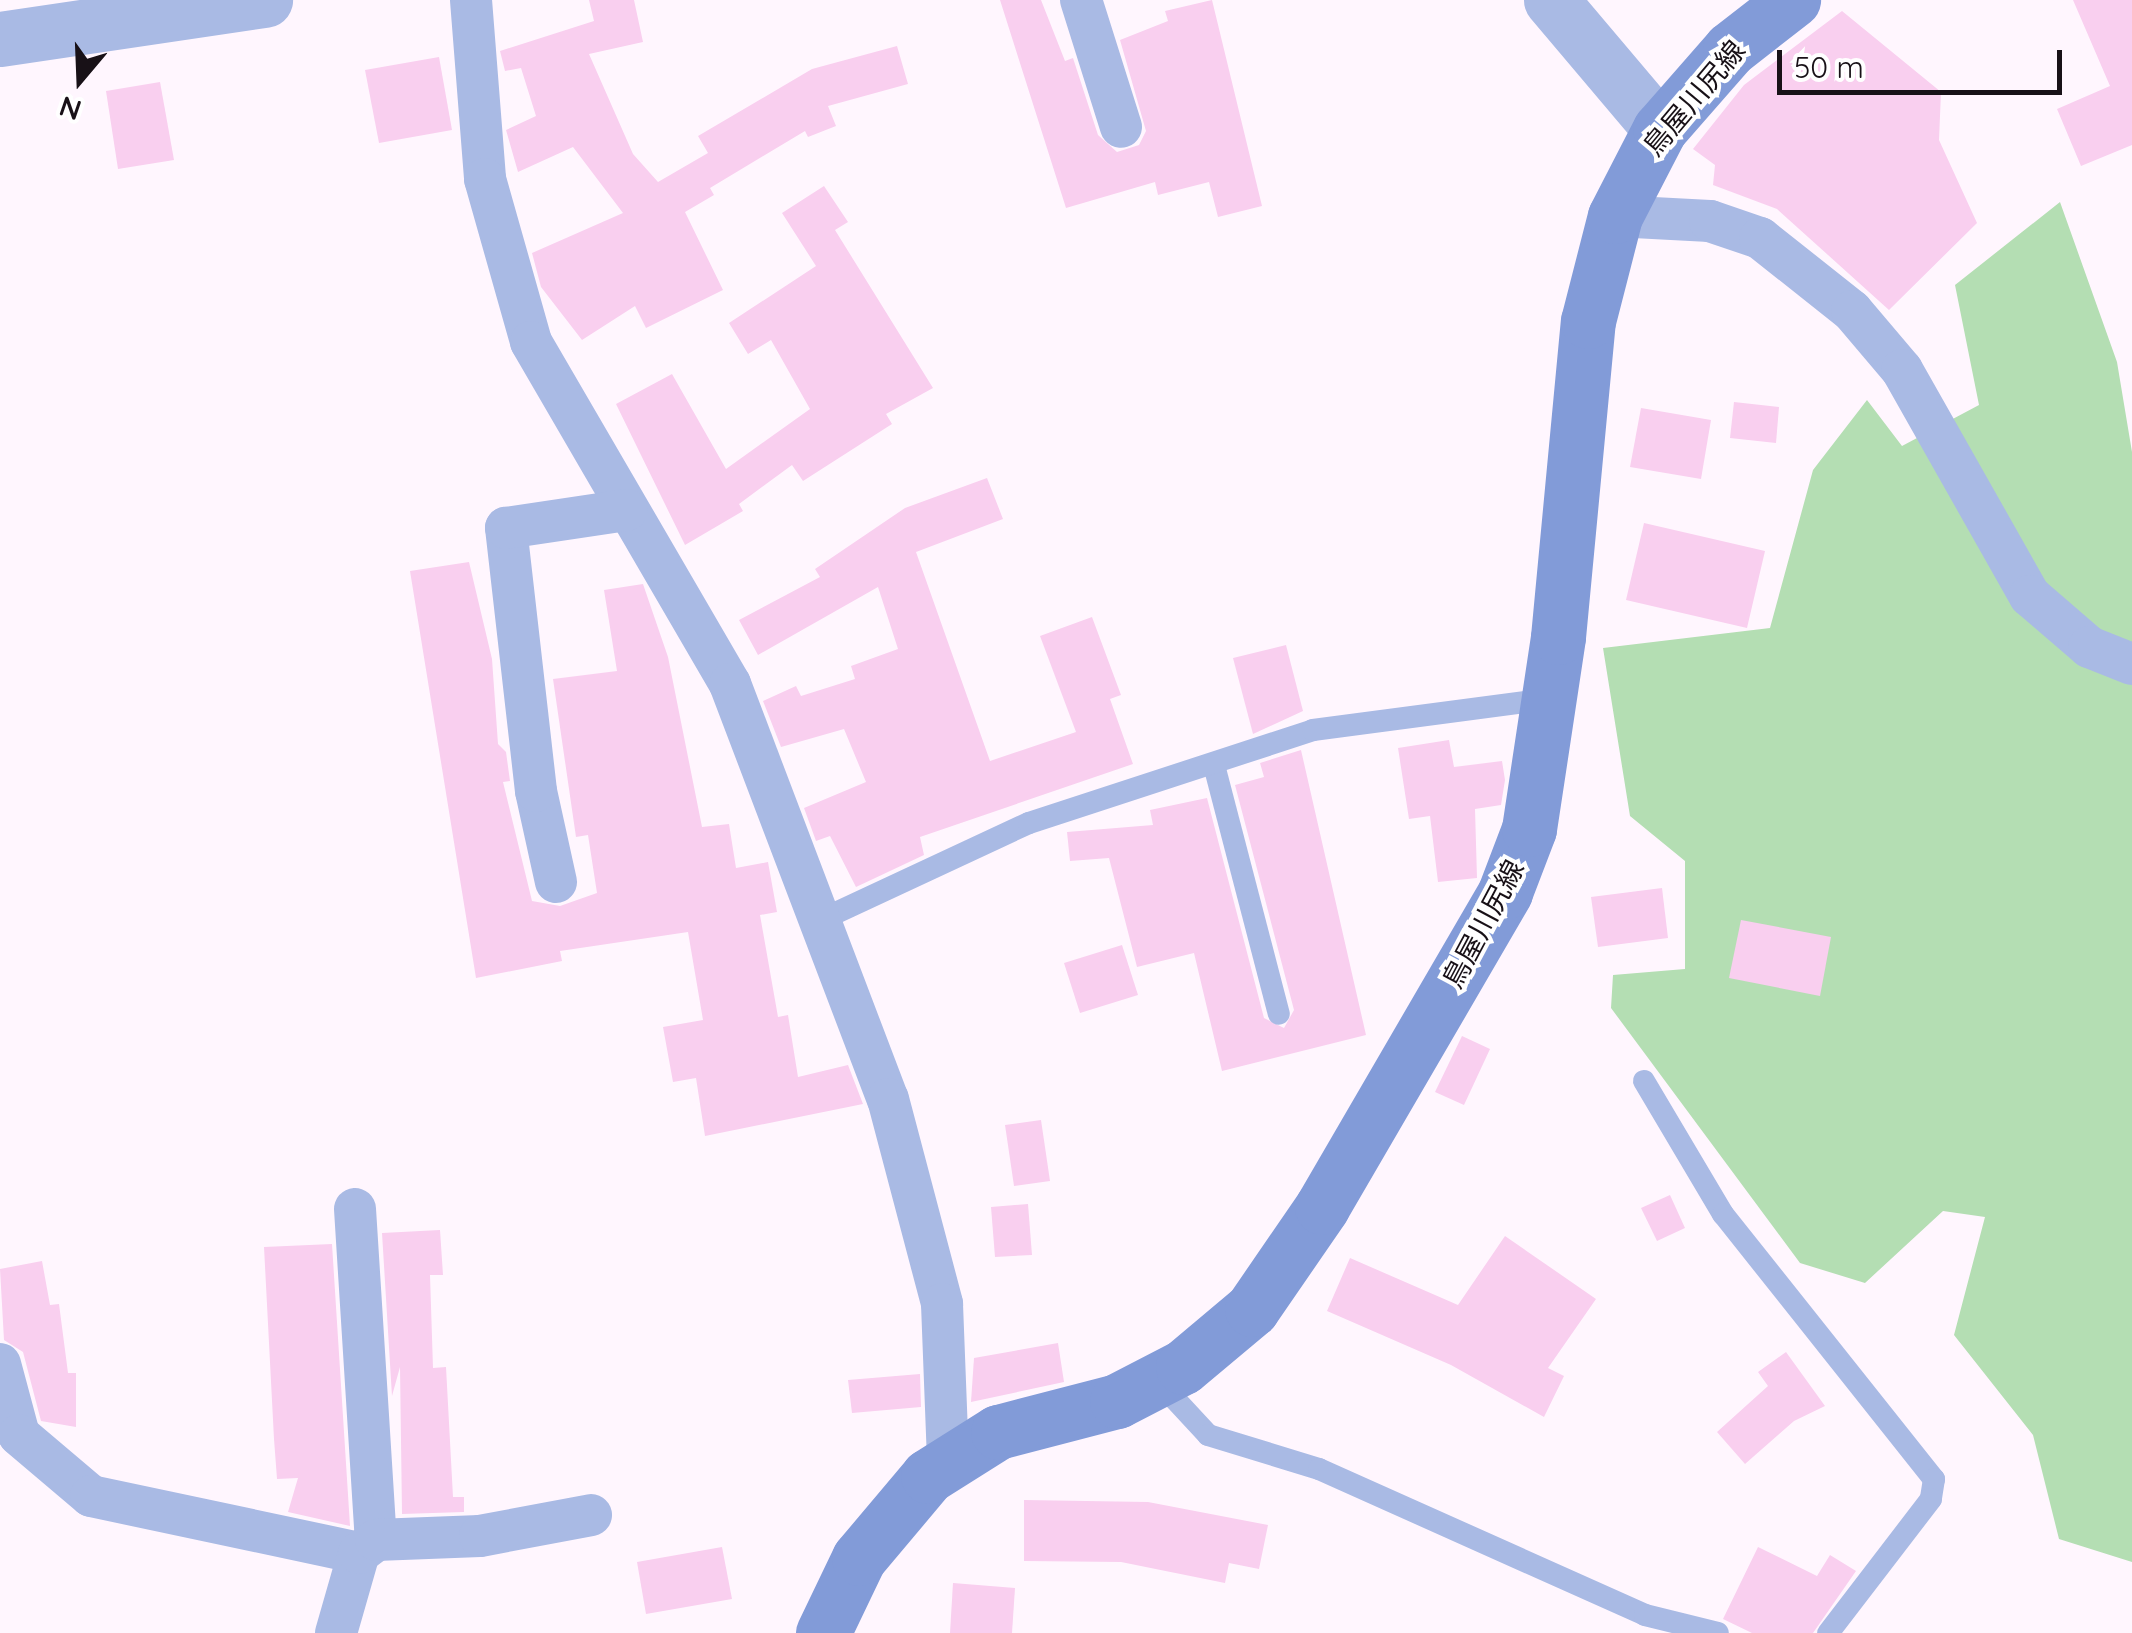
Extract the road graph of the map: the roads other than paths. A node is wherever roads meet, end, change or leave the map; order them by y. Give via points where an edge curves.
1 (265, 0) edge
2 (471, 0) edge
3 (1081, 0) edge
4 (1552, 0) edge
5 (1793, 0) edge
6 (0, 39) edge
7 (1122, 126) dead end
8 (1660, 129) junction
9 (1615, 216) junction
10 (627, 510) junction
11 (2132, 664) edge
12 (1551, 699) junction
13 (1214, 765) junction
14 (556, 882) dead end
15 (825, 918) junction
16 (1279, 1014) dead end
17 (1644, 1081) dead end
18 (355, 1209) dead end
19 (0, 1364) edge
20 (1159, 1382) junction
21 (948, 1460) junction
22 (591, 1514) dead end
23 (367, 1547) junction
24 (336, 1633) edge
25 (823, 1633) edge
26 (1718, 1633) edge
27 (1828, 1633) edge

1 - 6 street
2 - 10 street via 482,160 520,310 552,388
3 - 7 street
4 - 8 street
5 - 8 main road, 鳥屋川尻線 via 1730,49
8 - 9 main road, 鳥屋川尻線
9 - 11 street via 1710,221 1760,238 1852,311 1902,370 2030,596 2089,646
9 - 12 main road, 鳥屋川尻線 via 1588,321
10 - 14 street via 506,528 536,791
10 - 15 street via 730,684
12 - 13 lane via 1313,730
12 - 20 main road, 鳥屋川尻線 via 1529,830 1489,922 1273,1283 1236,1326
13 - 15 lane via 1030,823
13 - 16 lane
15 - 21 street via 888,1099 942,1304
17 - 27 lane via 1723,1214 1934,1479 1930,1499
18 - 23 street
19 - 23 street via 20,1435 91,1496
20 - 21 main road, 鳥屋川尻線 via 1007,1428
20 - 26 lane via 1208,1435 1319,1469 1645,1615
21 - 25 main road, 鳥屋川尻線 via 870,1542
22 - 23 street via 480,1536
23 - 24 street

